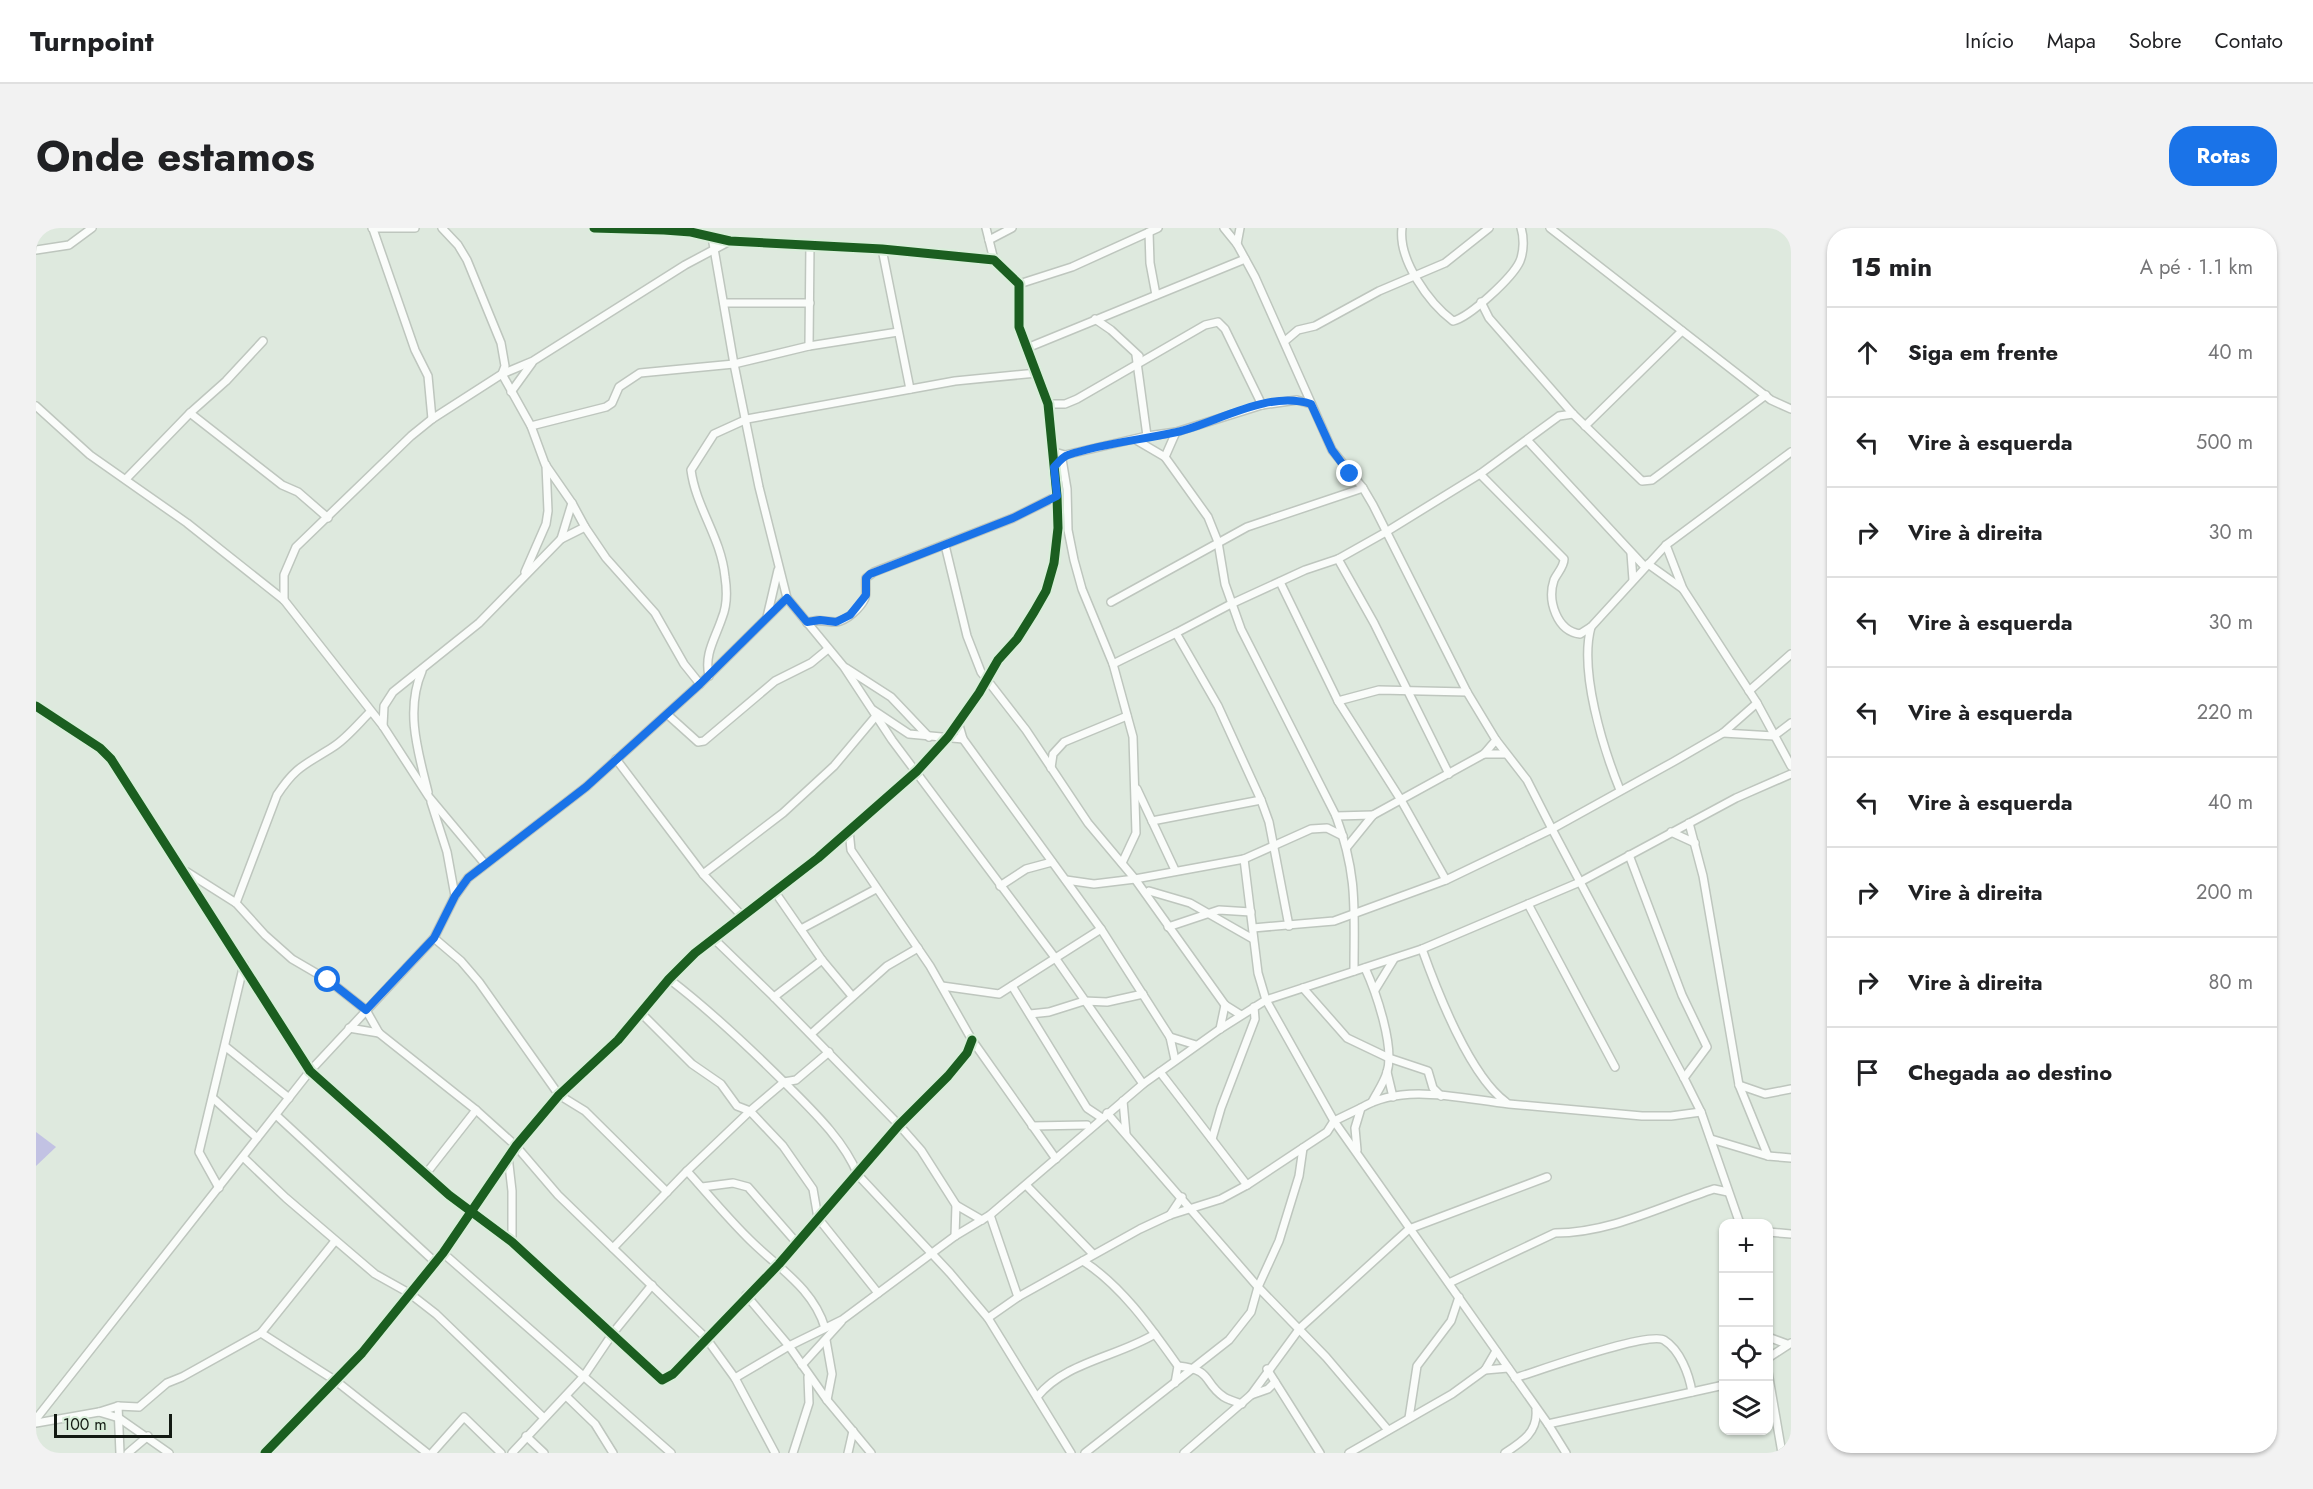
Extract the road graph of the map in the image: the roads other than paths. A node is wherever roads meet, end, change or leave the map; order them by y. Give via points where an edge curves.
1 (92, 228) edge
2 (372, 228) edge
3 (415, 228) edge
4 (442, 228) edge
5 (594, 228) edge
6 (986, 228) edge
7 (1012, 228) edge
8 (1158, 228) edge
9 (1224, 228) edge
10 (1229, 228) edge
11 (1240, 228) edge
12 (1402, 228) edge
13 (1490, 228) edge
14 (1521, 228) edge
15 (1550, 228) edge
16 (1149, 232) junction
17 (712, 237) junction
18 (989, 240) junction
19 (730, 241) junction
20 (810, 244) junction
21 (1237, 244) junction
22 (714, 248) junction
23 (882, 249) junction
24 (36, 250) edge
25 (1245, 259) junction
26 (994, 260) junction
27 (1415, 278) junction
28 (1019, 284) junction
29 (1156, 295) junction
30 (1481, 302) junction
31 (724, 303) junction
32 (810, 303) junction
33 (1111, 313) junction
34 (1095, 319) junction
35 (1111, 330) junction
36 (1682, 331) junction
37 (898, 332) junction
38 (263, 341) dead end
39 (1285, 341) junction
40 (809, 346) junction
41 (1027, 348) junction
42 (1136, 355) junction
43 (1147, 358) junction
44 (533, 361) junction
45 (734, 364) junction
46 (1138, 364) junction
47 (1037, 373) junction
48 (502, 374) junction
49 (910, 389) junction
50 (511, 392) junction
51 (1305, 392) junction
52 (1766, 395) junction
53 (1297, 400) junction
54 (1048, 404) junction
55 (1311, 404) junction
56 (1564, 404) junction
57 (1262, 405) junction
58 (36, 406) edge
59 (1791, 409) edge
60 (190, 413) junction
61 (1573, 414) junction
62 (1559, 416) junction
63 (432, 419) junction
64 (747, 419) junction
65 (531, 426) junction
66 (1585, 426) junction
67 (1176, 432) junction
68 (1147, 436) junction
69 (1136, 440) junction
70 (1528, 441) junction
71 (1054, 452) junction
72 (1791, 452) edge
73 (1063, 457) junction
74 (1165, 457) junction
75 (546, 464) junction
76 (1054, 467) junction
77 (1480, 474) junction
78 (126, 479) junction
79 (1363, 488) junction
80 (1057, 496) junction
81 (572, 503) junction
82 (328, 518) junction
83 (585, 527) junction
84 (1386, 532) junction
85 (561, 539) junction
86 (1218, 543) junction
87 (945, 544) junction
88 (1666, 545) junction
89 (1206, 548) junction
90 (1630, 553) junction
91 (1219, 555) junction
92 (1338, 559) junction
93 (779, 566) junction
94 (1647, 566) junction
95 (523, 577) junction
96 (1633, 580) junction
97 (1280, 582) junction
98 (1683, 589) junction
99 (787, 598) junction
100 (284, 600) junction
101 (1111, 602) dead end
102 (1231, 604) junction
103 (767, 618) junction
104 (807, 622) junction
105 (1591, 627) junction
106 (1176, 633) junction
107 (828, 649) junction
108 (1791, 654) edge
109 (1113, 664) junction
110 (844, 667) junction
111 (422, 670) junction
112 (709, 676) junction
113 (987, 681) junction
114 (700, 684) junction
115 (1408, 690) junction
116 (1749, 691) junction
117 (1467, 692) junction
118 (980, 693) junction
119 (997, 694) junction
120 (1338, 701) junction
121 (1757, 703) junction
122 (36, 706) edge
123 (872, 708) junction
124 (370, 712) junction
125 (668, 715) junction
126 (876, 716) junction
127 (1127, 716) junction
128 (958, 722) junction
129 (1791, 723) edge
130 (383, 726) junction
131 (1723, 733) junction
132 (1774, 736) junction
133 (929, 737) junction
134 (948, 737) junction
135 (963, 739) junction
136 (1496, 740) junction
137 (1484, 754) junction
138 (1506, 754) junction
139 (616, 759) junction
140 (1791, 766) edge
141 (1051, 769) junction
142 (916, 771) junction
143 (1449, 774) junction
144 (1791, 774) edge
145 (1135, 787) junction
146 (1620, 790) junction
147 (429, 797) junction
148 (1261, 800) junction
149 (1401, 800) junction
150 (1373, 815) junction
151 (1337, 817) junction
152 (1152, 821) junction
153 (1689, 823) junction
154 (1327, 828) junction
155 (1552, 829) junction
156 (849, 830) junction
157 (1671, 832) junction
158 (1343, 836) junction
159 (836, 841) junction
160 (1695, 843) junction
161 (1272, 847) junction
162 (1347, 847) junction
163 (851, 850) junction
164 (1629, 855) junction
165 (1244, 859) junction
166 (1052, 862) junction
167 (1122, 863) junction
168 (485, 864) junction
169 (183, 869) junction
170 (1175, 870) junction
171 (703, 874) junction
172 (1157, 876) junction
173 (1136, 879) junction
174 (1446, 879) junction
175 (1066, 880) junction
176 (1580, 882) junction
177 (1000, 886) junction
178 (876, 889) junction
179 (775, 892) junction
180 (1148, 893) junction
181 (455, 896) junction
182 (236, 903) junction
183 (1527, 904) junction
184 (1251, 912) junction
185 (1209, 913) junction
186 (1356, 915) junction
187 (742, 916) junction
188 (1289, 926) junction
189 (1168, 927) junction
190 (1101, 928) junction
191 (1253, 928) junction
192 (801, 929) junction
193 (434, 938) junction
194 (713, 938) junction
195 (1253, 939) junction
196 (918, 948) junction
197 (1422, 949) junction
198 (1056, 959) junction
199 (1394, 959) junction
200 (822, 960) junction
201 (244, 963) junction
202 (1365, 968) junction
203 (1354, 971) junction
204 (669, 979) junction
205 (942, 986) junction
206 (1012, 986) junction
207 (1303, 988) junction
208 (1375, 990) junction
209 (1143, 994) junction
210 (852, 996) junction
211 (774, 997) junction
212 (1266, 1000) junction
213 (1084, 1001) junction
214 (1225, 1005) junction
215 (1254, 1007) junction
216 (366, 1010) junction
217 (640, 1012) junction
218 (1030, 1014) junction
219 (1240, 1015) junction
220 (349, 1028) junction
221 (1220, 1029) junction
222 (379, 1033) junction
223 (811, 1034) junction
224 (1170, 1037) junction
225 (972, 1040) junction
226 (1196, 1045) junction
227 (226, 1047) junction
228 (830, 1052) junction
229 (980, 1052) junction
230 (967, 1053) junction
231 (1389, 1058) junction
232 (1175, 1060) junction
233 (1615, 1067) dead end
234 (310, 1071) junction
235 (1160, 1072) junction
236 (1387, 1072) junction
237 (1684, 1078) junction
238 (784, 1082) junction
239 (1143, 1084) junction
240 (1739, 1085) junction
241 (1791, 1089) edge
242 (560, 1095) junction
243 (1441, 1096) junction
244 (1393, 1097) junction
245 (289, 1098) junction
246 (214, 1099) junction
247 (1123, 1101) junction
248 (1372, 1102) junction
249 (1509, 1104) junction
250 (1087, 1108) junction
251 (1361, 1108) junction
252 (476, 1110) junction
253 (750, 1112) junction
254 (1701, 1112) junction
255 (276, 1114) junction
256 (1104, 1116) junction
257 (1334, 1121) junction
258 (899, 1125) junction
259 (1032, 1126) junction
260 (1087, 1127) junction
261 (1342, 1131) junction
262 (1327, 1132) junction
263 (1126, 1134) junction
264 (257, 1138) junction
265 (1212, 1138) junction
266 (1711, 1139) junction
267 (1761, 1145) junction
268 (516, 1146) junction
269 (1303, 1148) junction
270 (1358, 1151) junction
271 (1755, 1152) junction
272 (1768, 1155) junction
273 (508, 1156) junction
274 (243, 1157) junction
275 (1791, 1158) edge
276 (1056, 1159) junction
277 (687, 1171) junction
278 (425, 1174) junction
279 (858, 1175) junction
280 (1724, 1176) junction
281 (1547, 1177) dead end
282 (1247, 1185) junction
283 (1027, 1186) junction
284 (702, 1187) junction
285 (219, 1188) junction
286 (1714, 1189) junction
287 (667, 1192) junction
288 (1728, 1192) junction
289 (1182, 1197) junction
290 (956, 1205) junction
291 (1192, 1210) junction
292 (472, 1213) junction
293 (990, 1215) junction
294 (1170, 1215) junction
295 (818, 1218) junction
296 (1738, 1219) edge
297 (982, 1220) junction
298 (1410, 1229) junction
299 (1773, 1232) edge
300 (1791, 1234) edge
301 (955, 1236) junction
302 (335, 1241) junction
303 (512, 1242) junction
304 (796, 1242) junction
305 (613, 1248) junction
306 (443, 1253) junction
307 (930, 1253) junction
308 (1093, 1254) junction
309 (1083, 1261) junction
310 (435, 1262) junction
311 (779, 1264) junction
312 (1449, 1283) junction
313 (652, 1285) junction
314 (1258, 1287) junction
315 (409, 1293) junction
316 (878, 1293) junction
317 (746, 1295) junction
318 (1018, 1297) junction
319 (1459, 1297) junction
320 (988, 1318) junction
321 (842, 1320) junction
322 (825, 1328) junction
323 (1300, 1328) junction
324 (261, 1333) junction
325 (613, 1333) junction
326 (1155, 1334) junction
327 (706, 1338) junction
328 (1773, 1338) edge
329 (826, 1340) junction
330 (1789, 1343) edge
331 (789, 1346) junction
332 (1496, 1351) junction
333 (1773, 1354) edge
334 (802, 1365) junction
335 (1178, 1366) junction
336 (1194, 1368) junction
337 (1508, 1368) junction
338 (1268, 1369) junction
339 (1485, 1370) junction
340 (808, 1374) junction
341 (584, 1376) junction
342 (735, 1378) junction
343 (1515, 1378) junction
344 (336, 1381) junction
345 (1770, 1381) edge
346 (1275, 1382) junction
347 (1174, 1383) junction
348 (1719, 1386) edge
349 (1268, 1389) junction
350 (1280, 1392) junction
351 (1692, 1392) junction
352 (1251, 1395) junction
353 (566, 1396) junction
354 (1037, 1397) junction
355 (826, 1400) junction
356 (1242, 1404) junction
357 (118, 1406) junction
358 (1536, 1409) junction
359 (99, 1412) junction
360 (119, 1418) junction
361 (544, 1418) junction
362 (1409, 1418) junction
363 (36, 1421) edge
364 (1567, 1422) junction
365 (1548, 1424) junction
366 (1388, 1430) junction
367 (853, 1431) junction
368 (148, 1436) junction
369 (526, 1436) junction
370 (1556, 1438) junction
371 (120, 1453) edge
372 (128, 1453) edge
373 (169, 1453) edge
374 (265, 1453) edge
375 (427, 1453) edge
376 (432, 1453) edge
377 (501, 1453) edge
378 (512, 1453) edge
379 (544, 1453) edge
380 (613, 1453) edge
381 (671, 1453) edge
382 (775, 1453) edge
383 (793, 1453) edge
384 (848, 1453) edge
385 (871, 1453) edge
386 (1071, 1453) edge
387 (1086, 1453) edge
388 (1184, 1453) edge
389 (1320, 1453) edge
390 (1348, 1453) edge
391 (1505, 1453) edge
392 (1566, 1453) edge
393 (1782, 1453) edge

1 - 24 street via 69,245
2 - 3 street
2 - 63 street via 428,376
4 - 48 street via 467,260 501,344 505,366
5 - 17 street via 664,230
6 - 18 street
7 - 18 street
8 - 16 street
9 - 10 street
9 - 21 street
11 - 21 street
12 - 27 street via 1402,243
13 - 27 street via 1461,253
14 - 30 street via 1520,260
15 - 36 street
16 - 28 street via 1072,267
16 - 29 street
17 - 19 street
17 - 22 street
18 - 26 street
19 - 20 street
19 - 22 street
20 - 23 street
20 - 32 street
21 - 25 street
22 - 31 street
22 - 44 street
23 - 26 street
23 - 37 street
25 - 29 street
25 - 39 street
26 - 28 street
27 - 30 street via 1454,321
27 - 39 street via 1379,291 1315,326 1298,330
28 - 41 street via 1017,316
29 - 33 street
30 - 56 street via 1489,318
31 - 32 street
31 - 45 street
32 - 40 street
33 - 34 street
33 - 35 street
34 - 35 street
34 - 41 street
35 - 42 street
36 - 52 street
36 - 66 street
37 - 40 street
37 - 49 street
38 - 60 street
39 - 51 street
40 - 45 street
41 - 47 street
42 - 43 street
42 - 46 street
43 - 46 street
43 - 57 street via 1205,325 1218,322
44 - 48 street
44 - 50 street
45 - 64 street
45 - 65 street via 640,372 619,387 606,407
46 - 54 street via 1077,399
46 - 68 street
47 - 49 street
47 - 54 street
48 - 50 street
48 - 63 street
49 - 64 street
50 - 65 street
51 - 53 street
51 - 55 street
52 - 59 street
52 - 66 street via 1647,482 1635,476
53 - 55 street
53 - 57 street
54 - 71 street
55 - 79 street via 1332,450
56 - 61 street
56 - 62 street
57 - 67 street
58 - 78 street via 90,455
60 - 78 street
60 - 82 street
61 - 62 street
61 - 66 street
62 - 70 street
63 - 82 street
64 - 93 street
64 - 112 street via 714,434 691,470 696,494 716,535 726,578 723,616 707,655
65 - 75 street
67 - 68 street
67 - 74 street
68 - 69 street
69 - 73 street
69 - 74 street
70 - 77 street
70 - 90 street
71 - 73 street
71 - 76 street
72 - 88 street
73 - 76 street
73 - 109 street via 1074,560
74 - 86 street via 1208,517
75 - 81 street
75 - 95 street via 546,524
76 - 80 street
77 - 84 street
77 - 105 street via 1564,559 1553,585 1553,606 1559,621 1567,630 1580,634
78 - 100 street
79 - 84 street
79 - 86 street via 1256,524
80 - 87 street
80 - 113 street via 1054,563 1046,591
81 - 83 street
81 - 85 street
82 - 100 street via 290,555 282,586
83 - 85 street
83 - 114 street via 606,558 655,613
84 - 92 street
84 - 117 street
85 - 95 street
86 - 89 street
86 - 91 street
87 - 104 street via 870,574 862,603 842,621
87 - 113 street via 967,636
88 - 94 street
88 - 98 street
89 - 91 street
89 - 101 street
90 - 94 street
90 - 96 street
91 - 102 street
92 - 97 street
92 - 115 street
93 - 99 street
93 - 103 street
94 - 96 street
94 - 98 street
95 - 111 street via 479,623
96 - 105 street
97 - 102 street
97 - 120 street
98 - 116 street
99 - 103 street
99 - 104 street
100 - 124 street
102 - 106 street
102 - 151 street
103 - 112 street
104 - 107 street
105 - 146 street via 1586,655 1589,673 1604,747
106 - 109 street
106 - 148 street via 1218,706
107 - 110 street
107 - 125 street via 811,663 775,681 704,741 692,739
108 - 116 street
109 - 127 street
110 - 123 street
110 - 133 street via 891,697
111 - 130 street via 387,699
111 - 147 street via 413,709
112 - 114 street
113 - 118 street
113 - 119 street
114 - 125 street
115 - 117 street
115 - 120 street via 1379,690
115 - 143 street
116 - 121 street
117 - 136 street
118 - 119 street
118 - 128 street
119 - 141 street
120 - 149 street
121 - 131 street
121 - 132 street
122 - 169 street via 111,759
123 - 126 street
123 - 133 street via 901,730
124 - 130 street
124 - 182 street via 333,747 313,757 287,780 277,795
125 - 139 street
126 - 142 street
126 - 171 street via 834,766 783,813
127 - 141 street via 1064,742 1053,754
127 - 145 street via 1133,737
128 - 134 street
128 - 135 street
129 - 132 street
130 - 147 street
131 - 132 street
131 - 146 street
132 - 140 street
133 - 134 street
134 - 135 street
134 - 142 street
135 - 166 street
136 - 137 street
136 - 138 street
137 - 138 street
137 - 143 street
138 - 155 street via 1538,797
139 - 168 street via 586,787
139 - 171 street
141 - 167 street via 1088,823
142 - 156 street
142 - 177 street
143 - 149 street
144 - 153 street
145 - 152 street
145 - 167 street via 1136,832
146 - 155 street
147 - 168 street
147 - 181 street via 447,852
148 - 152 street
148 - 161 street
149 - 150 street
149 - 174 street
150 - 151 street
150 - 162 street
151 - 154 street
151 - 158 street
152 - 170 street
153 - 157 street
153 - 160 street
154 - 158 street
154 - 161 street via 1311,829
155 - 174 street
155 - 176 street
156 - 159 street
156 - 163 street
157 - 160 street
157 - 164 street
158 - 162 street
159 - 163 street
159 - 179 street
160 - 240 street
161 - 165 street
161 - 188 street
162 - 186 street
163 - 178 street
164 - 176 street
164 - 237 street via 1682,995 1707,1047
165 - 170 street
165 - 184 street
166 - 175 street
166 - 177 street via 1026,869
167 - 173 street
168 - 181 street
169 - 182 street
169 - 201 street
170 - 172 street
171 - 187 street
172 - 173 street
172 - 180 street
173 - 175 street via 1094,884
173 - 180 street
174 - 186 street
175 - 190 street
176 - 183 street
176 - 237 street
177 - 198 street
178 - 192 street
178 - 196 street
179 - 187 street
179 - 192 street
180 - 185 street via 1190,903
180 - 189 street
181 - 193 street
182 - 216 street via 292,959 328,980
183 - 197 street
183 - 233 street
184 - 185 street via 1226,909
184 - 191 street
185 - 189 street
185 - 195 street
186 - 188 street
186 - 203 street
187 - 194 street
188 - 191 street
189 - 214 street
190 - 198 street
190 - 209 street
191 - 195 street
192 - 200 street
193 - 216 street
193 - 242 street via 479,982
194 - 204 street
194 - 211 street
195 - 212 street
196 - 205 street
196 - 210 street via 887,966
197 - 199 street
197 - 249 street via 1466,1048 1487,1084
198 - 206 street
198 - 213 street
199 - 202 street
199 - 208 street
200 - 210 street
200 - 211 street
201 - 227 street
201 - 234 street via 253,985
202 - 203 street
202 - 208 street
203 - 207 street
204 - 217 street
204 - 238 street via 738,1036
205 - 206 street via 993,995
205 - 225 street
206 - 218 street
207 - 212 street
207 - 231 street via 1347,1038
208 - 231 street
209 - 213 street via 1107,1002
209 - 224 street
210 - 223 street
211 - 223 street
212 - 215 street
212 - 257 street
213 - 218 street
213 - 239 street
214 - 219 street
214 - 221 street
215 - 219 street
215 - 265 street via 1255,1019
216 - 220 street
216 - 222 street
217 - 242 street via 618,1040
217 - 253 street via 692,1064 721,1084 737,1106
218 - 250 street
219 - 221 street
220 - 222 street
220 - 234 street
221 - 226 street
222 - 252 street
223 - 228 street
224 - 226 street
224 - 232 street
225 - 229 street
225 - 230 street
226 - 232 street
227 - 245 street
227 - 246 street
228 - 238 street via 796,1080
228 - 258 street
229 - 230 street
229 - 259 street
230 - 258 street
231 - 236 street
231 - 243 street via 1428,1071 1433,1088
232 - 235 street
234 - 245 street
234 - 278 street
235 - 239 street
235 - 265 street
236 - 244 street
236 - 248 street
237 - 254 street
238 - 253 street
238 - 279 street via 818,1116
239 - 247 street
240 - 241 street via 1766,1094
240 - 267 street
242 - 268 street
242 - 287 street via 585,1111
243 - 244 street
243 - 249 street
244 - 248 street
245 - 255 street
246 - 264 street
246 - 285 street via 199,1152
247 - 256 street
247 - 263 street
248 - 251 street
249 - 254 street via 1642,1116
250 - 256 street
250 - 260 street
251 - 257 street
251 - 270 street via 1355,1128
252 - 268 street
252 - 278 street
253 - 277 street
253 - 295 street via 783,1146 813,1190
254 - 266 street
255 - 264 street
255 - 310 street
256 - 260 street
256 - 263 street
257 - 261 street
257 - 262 street
258 - 279 street
258 - 290 street via 921,1150
259 - 260 street
259 - 276 street
260 - 276 street
261 - 262 street
261 - 270 street
262 - 269 street
263 - 289 street
264 - 274 street
265 - 282 street
266 - 271 street
266 - 280 street
267 - 271 street
267 - 272 street
268 - 273 street
268 - 305 street via 558,1195
269 - 282 street
269 - 314 street via 1290,1210
270 - 298 street
271 - 272 street
272 - 275 street
273 - 292 street
273 - 303 street
274 - 285 street
274 - 302 street
276 - 283 street
277 - 284 street
277 - 287 street
278 - 292 street
279 - 295 street
279 - 307 street
280 - 286 street
280 - 288 street
281 - 298 street
282 - 291 street
283 - 293 street
283 - 308 street
284 - 304 street via 734,1183 748,1187
284 - 311 street via 747,1238
285 - 363 street
286 - 288 street
286 - 312 street via 1625,1222 1568,1234 1555,1233
287 - 305 street
288 - 296 street
289 - 291 street
289 - 294 street
290 - 297 street
290 - 301 street
291 - 294 street
291 - 314 street
292 - 303 street
292 - 306 street
293 - 297 street
293 - 318 street
294 - 308 street
295 - 304 street
295 - 316 street
297 - 301 street
298 - 312 street
298 - 323 street
299 - 300 street
301 - 307 street
302 - 315 street via 375,1274
302 - 324 street
303 - 325 street
304 - 311 street
305 - 313 street
306 - 310 street
306 - 341 street
307 - 316 street
307 - 320 street
308 - 309 street
309 - 318 street
309 - 326 street via 1128,1301
310 - 315 street
311 - 317 street
311 - 322 street via 807,1295
312 - 319 street
313 - 325 street
313 - 327 street
314 - 323 street
314 - 336 street via 1245,1323
315 - 344 street
315 - 361 street
316 - 321 street
317 - 327 street
317 - 331 street
318 - 320 street
319 - 332 street
319 - 362 street via 1451,1321 1417,1366
320 - 354 street
321 - 322 street
321 - 329 street
322 - 331 street
323 - 338 street
323 - 366 street
324 - 344 street
324 - 357 street via 167,1383 139,1407
325 - 327 street via 662,1380 673,1374
325 - 341 street
326 - 335 street
326 - 354 street via 1068,1372 1050,1382
327 - 342 street
328 - 330 street
329 - 334 street
329 - 355 street via 832,1374
330 - 333 street
331 - 334 street
331 - 342 street
332 - 337 street
332 - 339 street
334 - 340 street
335 - 336 street
335 - 347 street
336 - 347 street
336 - 356 street via 1222,1395
337 - 339 street
337 - 343 street
338 - 346 street
338 - 352 street
339 - 362 street via 1434,1406
340 - 355 street
340 - 383 street via 809,1403
341 - 353 street
341 - 381 street
342 - 382 street
343 - 351 street via 1600,1350 1654,1338 1663,1340 1678,1357 1687,1370
343 - 358 street
344 - 374 street
344 - 375 street
345 - 393 street
346 - 349 street
346 - 350 street
347 - 387 street
348 - 351 street
349 - 350 street
349 - 352 street
350 - 389 street
351 - 364 street
352 - 356 street
353 - 361 street
353 - 380 street via 595,1424
354 - 386 street
355 - 367 street
356 - 388 street
357 - 359 street
357 - 360 street
358 - 365 street
358 - 391 street via 1533,1430
359 - 360 street
359 - 363 street
360 - 368 street
360 - 371 street
361 - 369 street
362 - 366 street
364 - 365 street
364 - 370 street
365 - 370 street
366 - 390 street
367 - 384 street
367 - 385 street
368 - 372 street
368 - 373 street
369 - 378 street
369 - 379 street
370 - 392 street
376 - 377 street via 464,1417

